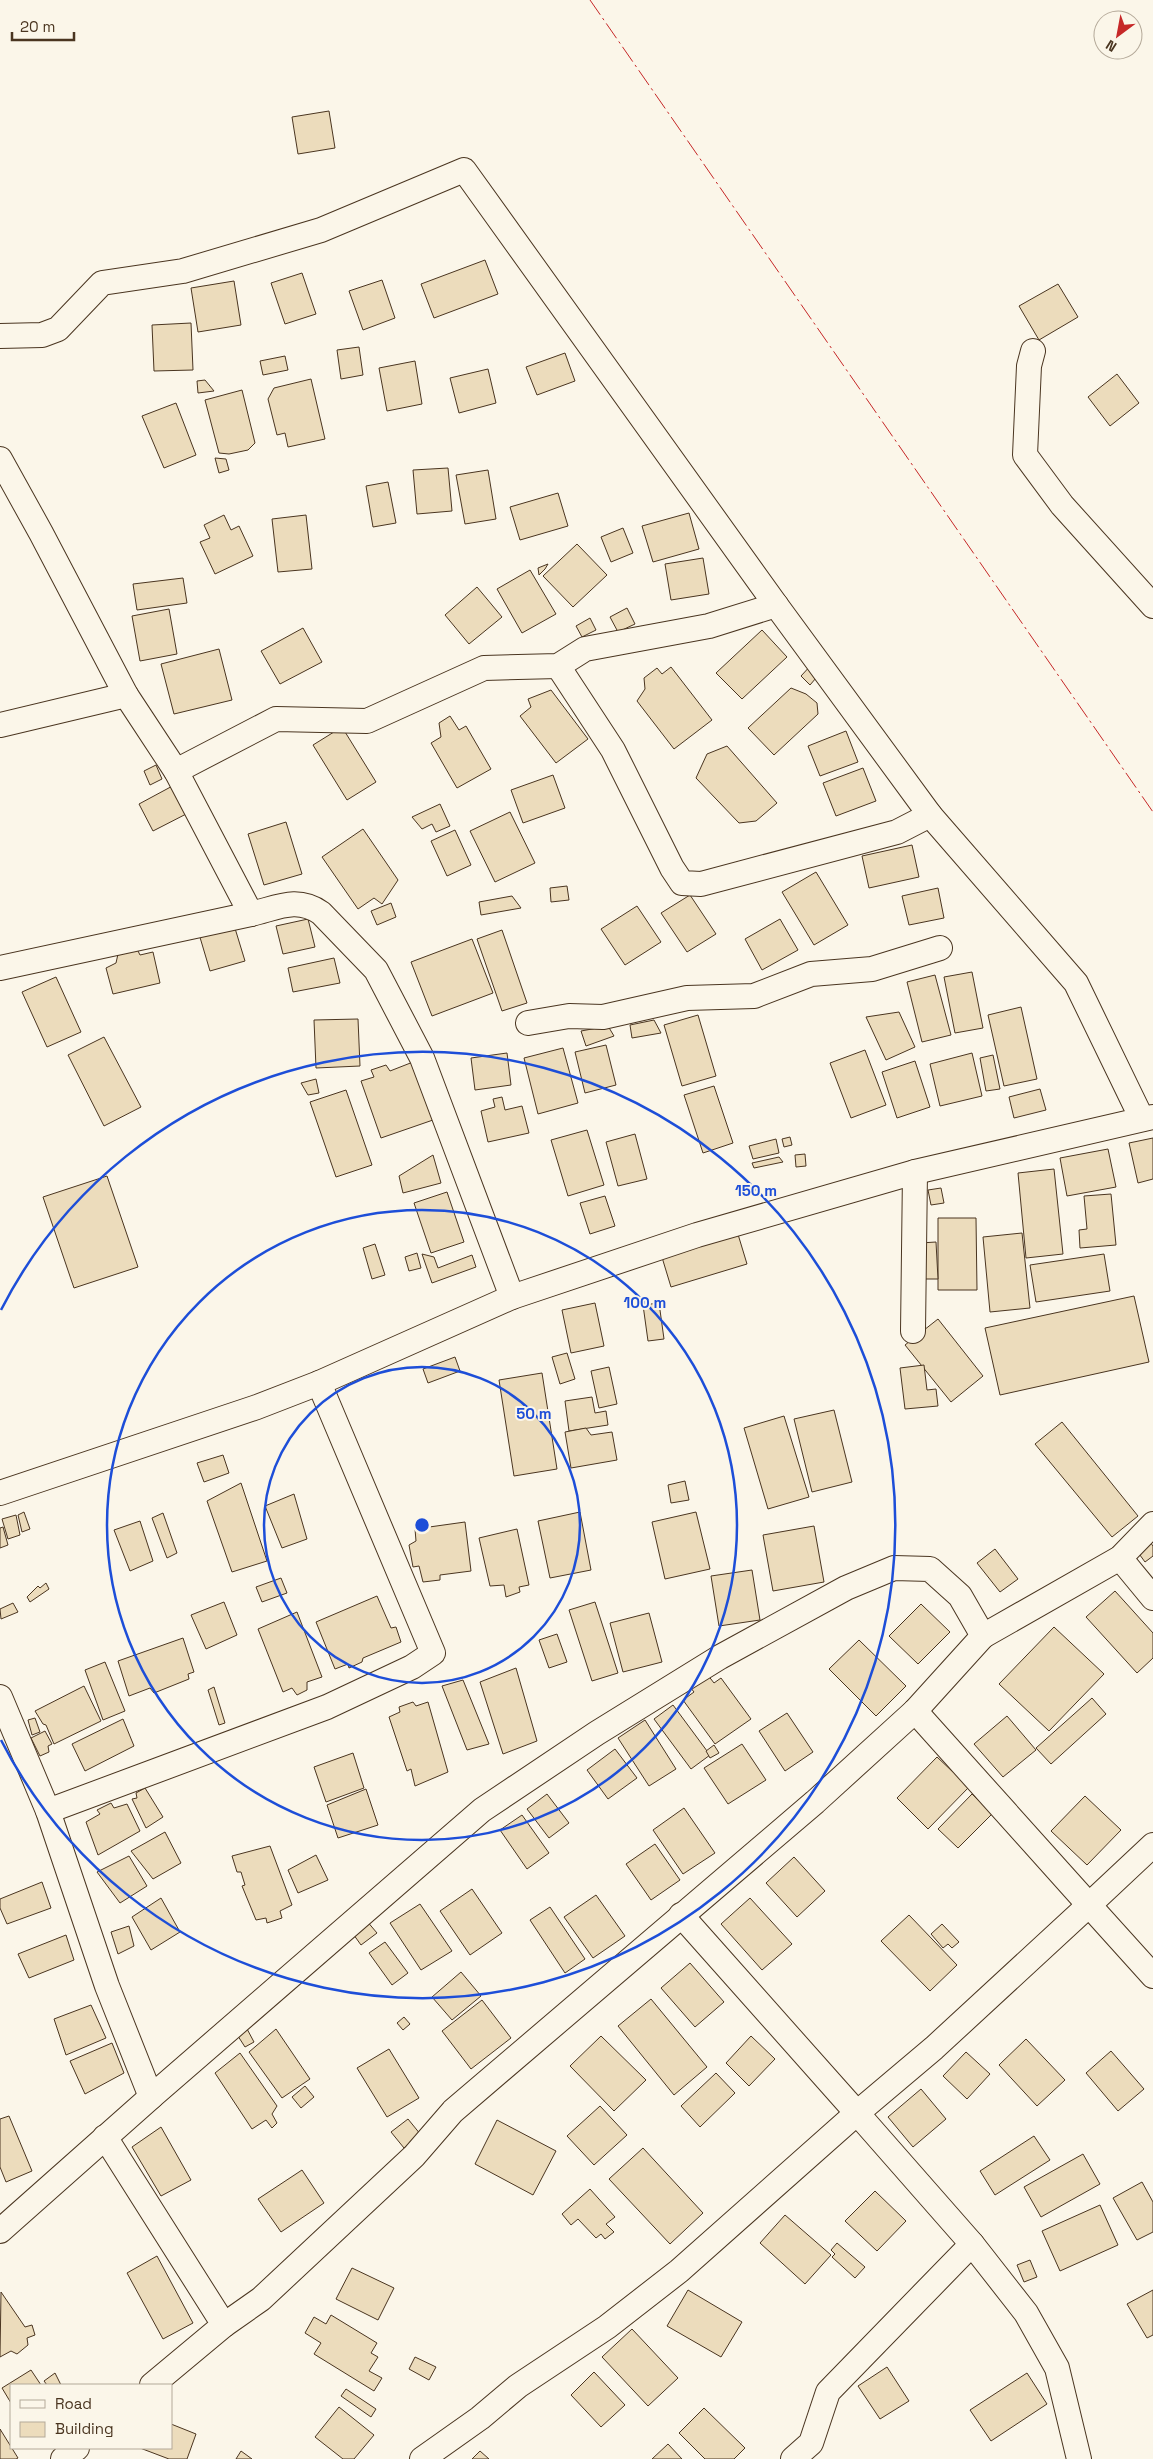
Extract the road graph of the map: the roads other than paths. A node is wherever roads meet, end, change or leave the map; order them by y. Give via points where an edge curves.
1 (0, 336) edge
2 (1033, 351) dead end
3 (0, 459) edge
4 (776, 606) junction
5 (1153, 606) edge
6 (558, 666) junction
7 (126, 695) junction
8 (0, 725) edge
9 (176, 771) junction
10 (930, 815) junction
11 (251, 914) junction
12 (940, 948) dead end
13 (0, 968) edge
14 (528, 1023) dead end
15 (1148, 1118) edge
16 (915, 1172) junction
17 (512, 1297) junction
18 (913, 1331) dead end
19 (319, 1383) junction
20 (0, 1493) edge
21 (1153, 1524) edge
22 (1120, 1558) junction
23 (1153, 1598) edge
24 (983, 1636) junction
25 (0, 1696) edge
26 (915, 1711) junction
27 (48, 1811) junction
28 (1153, 1845) edge
29 (1090, 1905) junction
30 (681, 1915) junction
31 (1153, 1976) edge
32 (150, 2098) junction
33 (857, 2113) junction
34 (105, 2137) junction
35 (0, 2230) edge
36 (972, 2244) junction
37 (224, 2325) junction
38 (153, 2384) edge
39 (76, 2449) edge
40 (63, 2459) edge
41 (422, 2459) edge
42 (793, 2459) edge
43 (1079, 2459) edge

1 - 4 street via 42,334 58,329 102,283 183,271 321,230 464,170
2 - 5 street via 1029,366 1025,455 1062,505
3 - 7 street
4 - 6 street via 709,626 585,649
4 - 10 street
6 - 9 street via 484,668 367,721 276,719
6 - 10 street via 613,750 682,883 701,884 897,832
7 - 8 street
7 - 9 street
9 - 11 street
10 - 15 street via 1076,983
11 - 13 street
11 - 17 street via 300,902 312,906 376,970 422,1058
12 - 14 street via 872,969 811,974 754,996 687,998 603,1018 569,1016
15 - 16 street
16 - 17 street via 698,1235
16 - 18 street
17 - 19 street
19 - 20 street
19 - 27 street via 433,1654 327,1707
21 - 22 street
22 - 23 street
22 - 24 street
24 - 26 street
24 - 32 street via 960,1596 930,1569 894,1568 846,1588 737,1648 597,1733 482,1810
25 - 27 street
26 - 29 street
26 - 30 street via 815,1802
27 - 32 street via 107,1986
28 - 29 street
29 - 31 street
29 - 33 street via 934,2048
30 - 33 street
30 - 37 street via 453,2111 414,2156 260,2299
32 - 34 street
33 - 36 street
33 - 41 street via 678,2271 614,2322 518,2386
34 - 35 street
34 - 37 street
36 - 42 street via 828,2392 811,2443
36 - 43 street via 1026,2313 1057,2368
37 - 38 street
39 - 40 street

